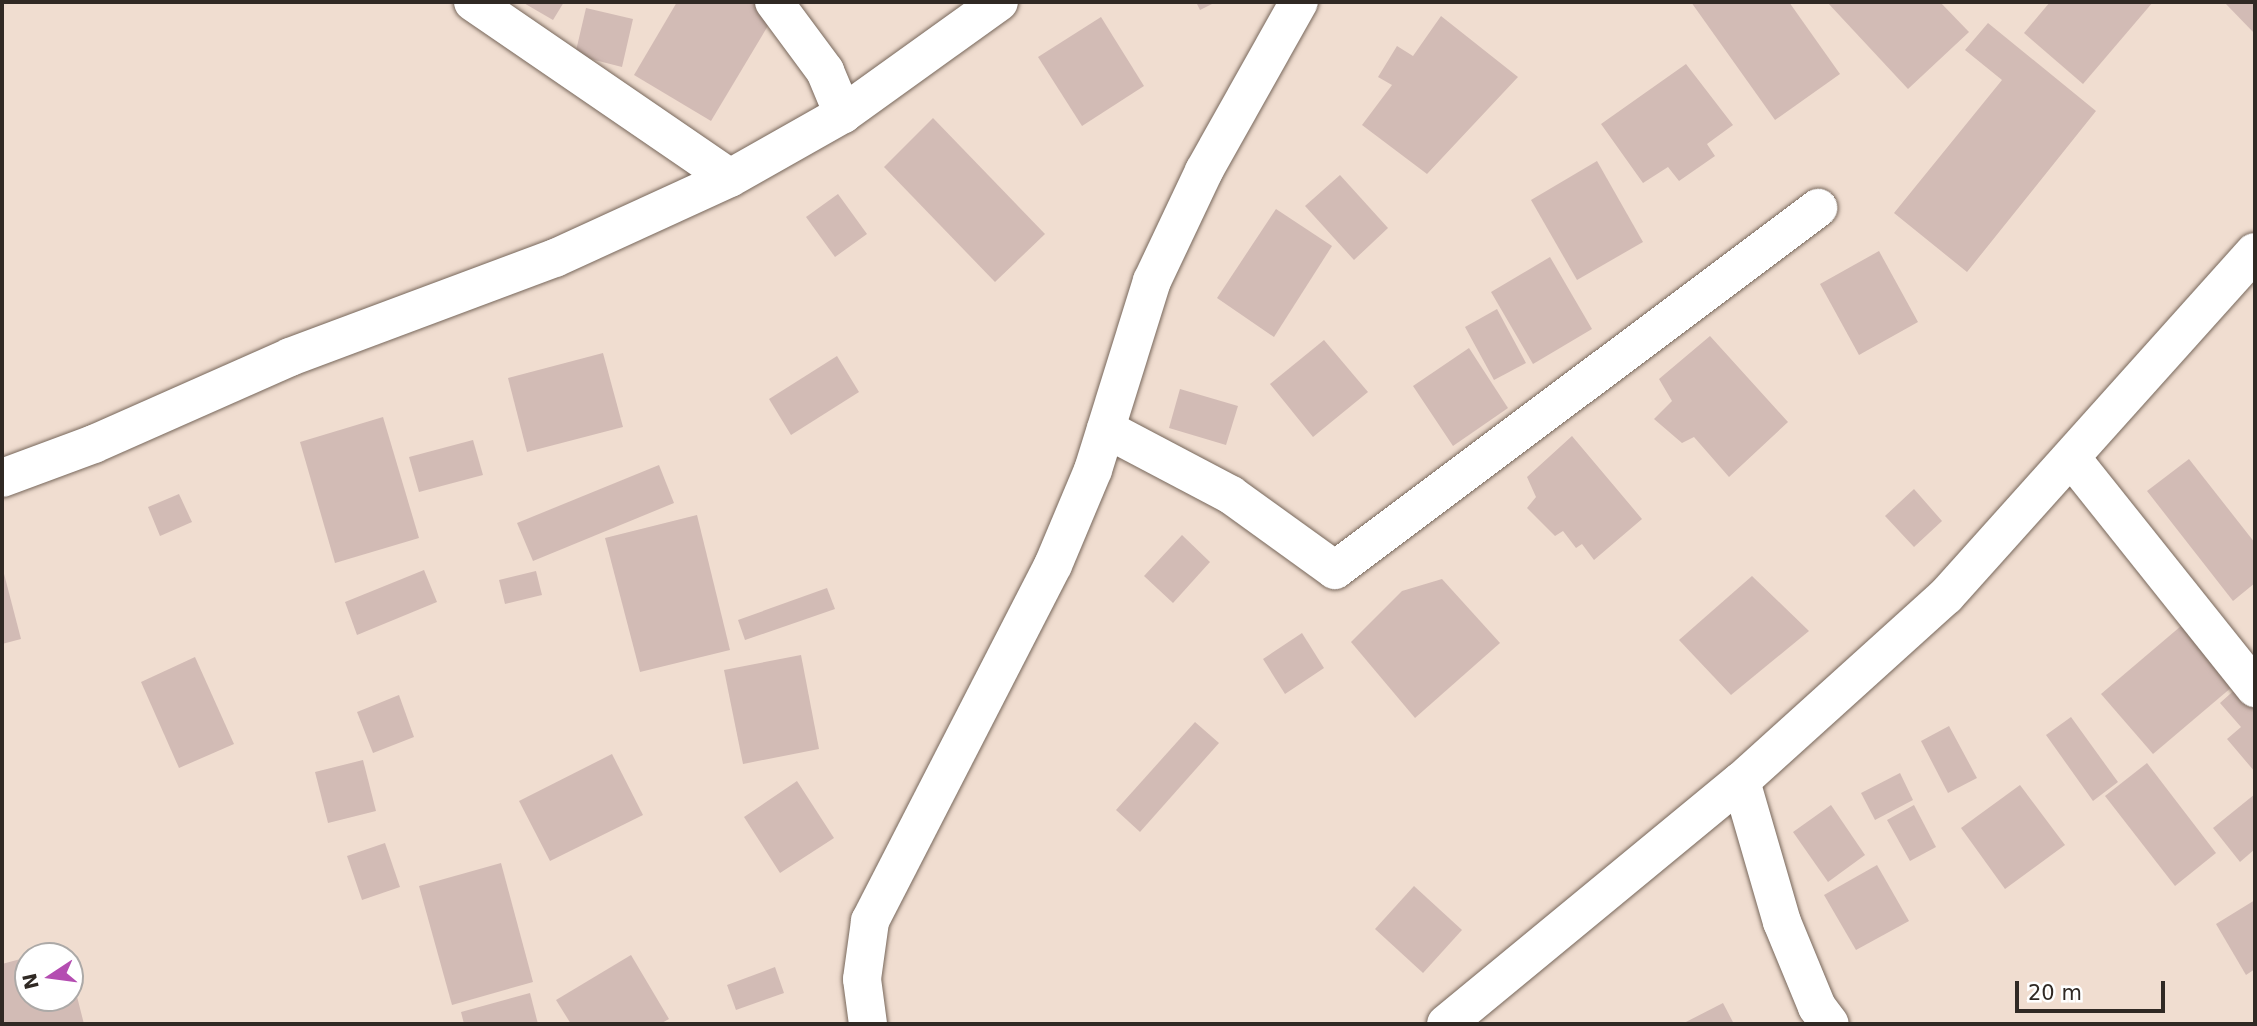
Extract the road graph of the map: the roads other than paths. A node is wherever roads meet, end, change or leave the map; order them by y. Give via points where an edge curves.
1 (474, 2) edge
2 (774, 2) edge
3 (999, 2) edge
4 (1299, 2) edge
5 (843, 114) junction
6 (730, 178) junction
7 (1818, 208) dead end
8 (2255, 252) edge
9 (1106, 429) junction
10 (2073, 460) junction
11 (2, 478) edge
12 (2255, 688) edge
13 (1741, 781) junction
14 (868, 1024) edge
15 (1446, 1024) edge
16 (1830, 1024) edge

1 - 6 street
2 - 5 street via 825,71
3 - 5 street
4 - 9 street via 1204,171 1152,281
5 - 6 street
6 - 11 street via 555,258 290,357 94,444
7 - 9 street via 1335,569 1231,495
8 - 10 street
9 - 14 street via 1053,565 870,921 862,979
10 - 12 street
10 - 13 street via 1946,596
13 - 15 street
13 - 16 street via 1782,922 1817,1007

